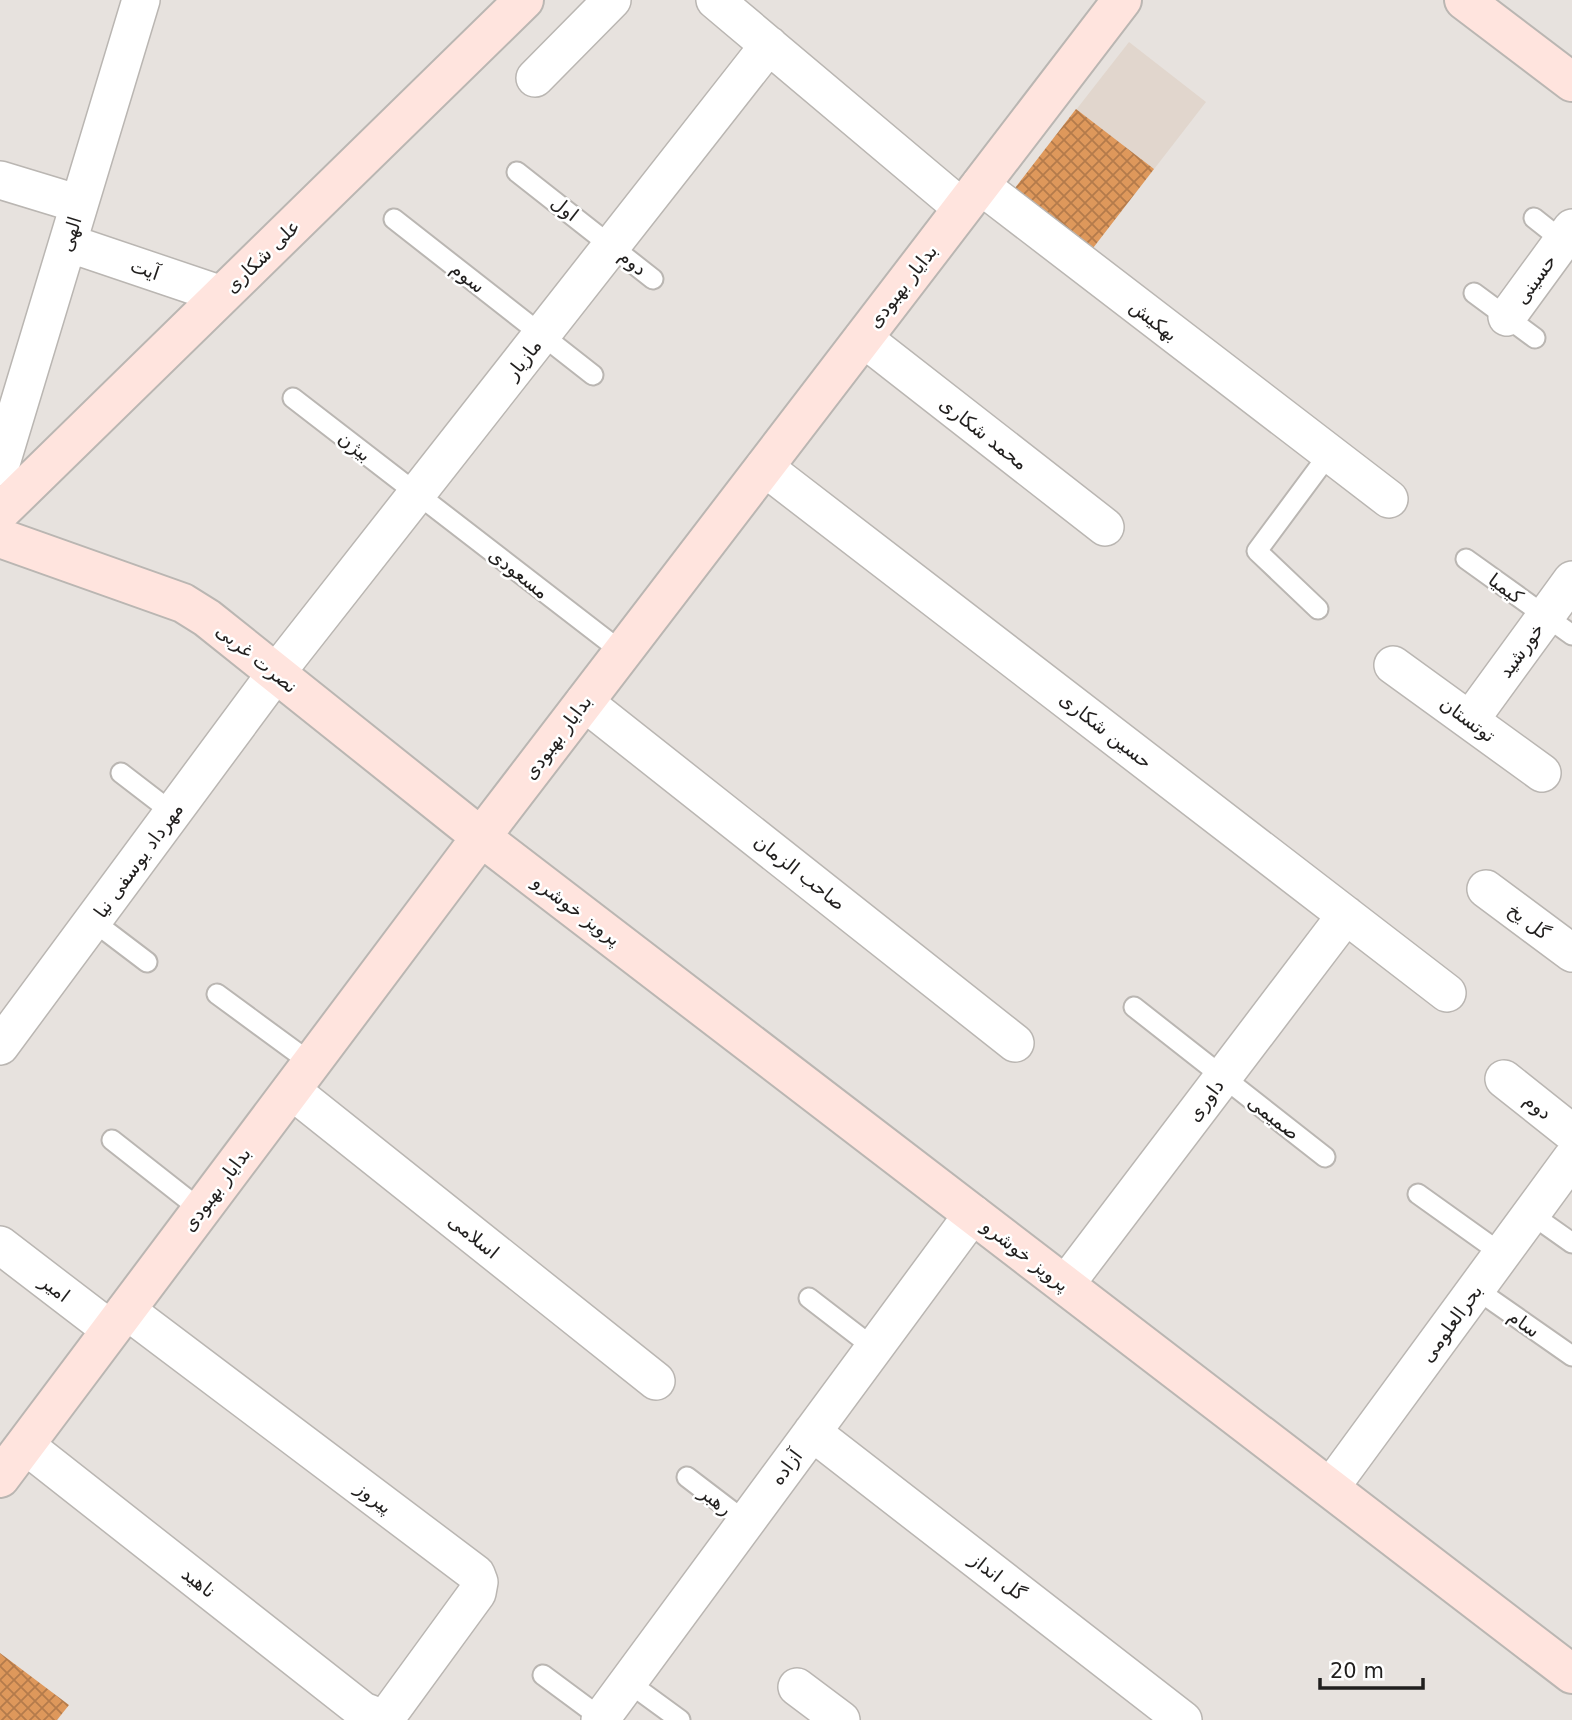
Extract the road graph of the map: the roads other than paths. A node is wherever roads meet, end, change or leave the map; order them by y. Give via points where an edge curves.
1 (141, 0) edge
2 (524, 0) edge
3 (612, 0) edge
4 (715, 0) edge
5 (1122, 0) edge
6 (1464, 0) edge
7 (769, 45) junction
8 (535, 78) dead end
9 (1572, 82) edge
10 (517, 172) dead end
11 (0, 180) edge
12 (971, 197) junction
13 (79, 204) junction
14 (1534, 218) dead end
15 (394, 219) dead end
16 (1569, 239) edge
17 (68, 243) junction
18 (612, 245) junction
19 (653, 279) dead end
20 (1474, 293) dead end
21 (222, 295) junction
22 (1521, 328) joint
23 (542, 335) junction
24 (863, 338) junction
25 (593, 375) dead end
26 (293, 398) dead end
27 (1329, 454) junction
28 (0, 467) edge
29 (764, 467) junction
30 (416, 495) junction
31 (1389, 499) dead end
32 (0, 512) edge
33 (1105, 527) dead end
34 (0, 538) edge
35 (1466, 559) dead end
36 (1572, 580) edge
37 (1318, 609) dead end
38 (1559, 625) edge
39 (622, 652) junction
40 (1394, 665) dead end
41 (276, 673) junction
42 (584, 702) junction
43 (1469, 720) junction
44 (1542, 772) dead end
45 (121, 773) dead end
46 (173, 813) junction
47 (481, 837) junction
48 (1486, 889) dead end
49 (1346, 915) junction
50 (93, 920) junction
51 (1572, 953) edge
52 (147, 962) dead end
53 (1447, 993) dead end
54 (218, 994) dead end
55 (1134, 1007) dead end
56 (1015, 1043) dead end
57 (0, 1046) edge
58 (301, 1077) junction
59 (1223, 1077) junction
60 (1504, 1080) dead end
61 (1572, 1132) edge
62 (112, 1140) dead end
63 (1325, 1157) dead end
64 (1572, 1158) edge
65 (1418, 1194) dead end
66 (201, 1210) junction
67 (973, 1214) junction
68 (1531, 1214) junction
69 (1572, 1243) edge
70 (0, 1245) edge
71 (1502, 1254) junction
72 (1065, 1285) junction
73 (1476, 1289) junction
74 (808, 1298) dead end
75 (119, 1320) junction
76 (874, 1348) junction
77 (1572, 1356) edge
78 (656, 1381) dead end
79 (813, 1432) junction
80 (25, 1445) junction
81 (687, 1477) dead end
82 (0, 1478) edge
83 (1330, 1488) junction
84 (746, 1522) junction
85 (1572, 1674) edge
86 (542, 1675) dead end
87 (628, 1682) junction
88 (797, 1687) dead end
89 (376, 1716) joint
90 (600, 1719) edge
91 (680, 1720) edge
92 (841, 1720) edge
93 (1183, 1720) edge

1 - 13 street, الهی
2 - 21 main road, علی شکاری
3 - 8 street
4 - 7 street
5 - 12 main road, بدایار بهبودی
6 - 9 main road
7 - 12 street
7 - 18 street, مازیار
10 - 18 lane, اول
11 - 13 street
12 - 24 main road, بدایار بهبودی
12 - 27 street, بهکیش
13 - 17 street, الهی
14 - 16 lane, حسینی
15 - 23 lane, سوم
16 - 22 street, حسینی
17 - 21 street, آیت
17 - 28 street, الهی
18 - 19 lane, دوم
18 - 23 street, مازیار
20 - 22 lane, حسینی
21 - 32 main road, علی شکاری
23 - 25 lane, سوم
23 - 30 street, مازیار
24 - 29 main road, بدایار بهبودی
24 - 33 street, محمد شکاری
26 - 30 lane, بیژن
27 - 31 street, بهکیش
27 - 37 lane via 1257,551
29 - 39 main road, بدایار بهبودی
29 - 49 street, حسین شکاری
30 - 39 lane, مسعودی
30 - 41 street, مازیار
34 - 41 main road, نصرت غربی via 183,603
35 - 38 lane, کیمیا
36 - 38 street, خورشید
38 - 43 street, خورشید
39 - 42 main road, بدایار بهبودی
40 - 43 street, توتستان
41 - 46 street, مهرداد یوسفی نیا
41 - 47 main road, نصرت غربی
42 - 47 main road, بدایار بهبودی
42 - 56 street, صاحب الزمان
43 - 44 street, توتستان
45 - 46 lane
46 - 50 street, مهرداد یوسفی نیا
47 - 58 main road, بدایار بهبودی
47 - 67 main road, پرویز خوشرو
48 - 51 street, گل یخ
49 - 53 street, حسین شکاری
49 - 59 street, داوری
50 - 52 lane
50 - 57 street, مهرداد یوسفی نیا
54 - 58 lane
55 - 59 lane, صمیمی
58 - 66 main road, بدایار بهبودی
58 - 78 street, اسلامی
59 - 63 lane, صمیمی
59 - 72 street, داوری
60 - 61 street, دوم
62 - 66 lane
64 - 68 street, بحرالعلومی
65 - 71 lane
66 - 75 main road, بدایار بهبودی
67 - 72 main road, پرویز خوشرو
67 - 76 street, آزاده
68 - 69 lane
68 - 71 street, بحرالعلومی
70 - 75 street, امیر
71 - 73 street, بحرالعلومی
72 - 83 main road, پرویز خوشرو
73 - 77 lane, سام
73 - 83 street, بحرالعلومی
74 - 76 lane
75 - 80 main road, بدایار بهبودی
75 - 89 street, پیروز via 476,1574 477,1593 388,1715
76 - 79 street, آزاده
79 - 84 street, آزاده
79 - 93 street, گل انداز
80 - 82 main road, بدایار بهبودی
80 - 89 street, ناهید via 363,1711
81 - 84 lane, رهبر
83 - 85 main road, پرویز خوشرو
84 - 87 street, آزاده
86 - 90 lane
87 - 90 street, آزاده
87 - 91 lane
88 - 92 street

